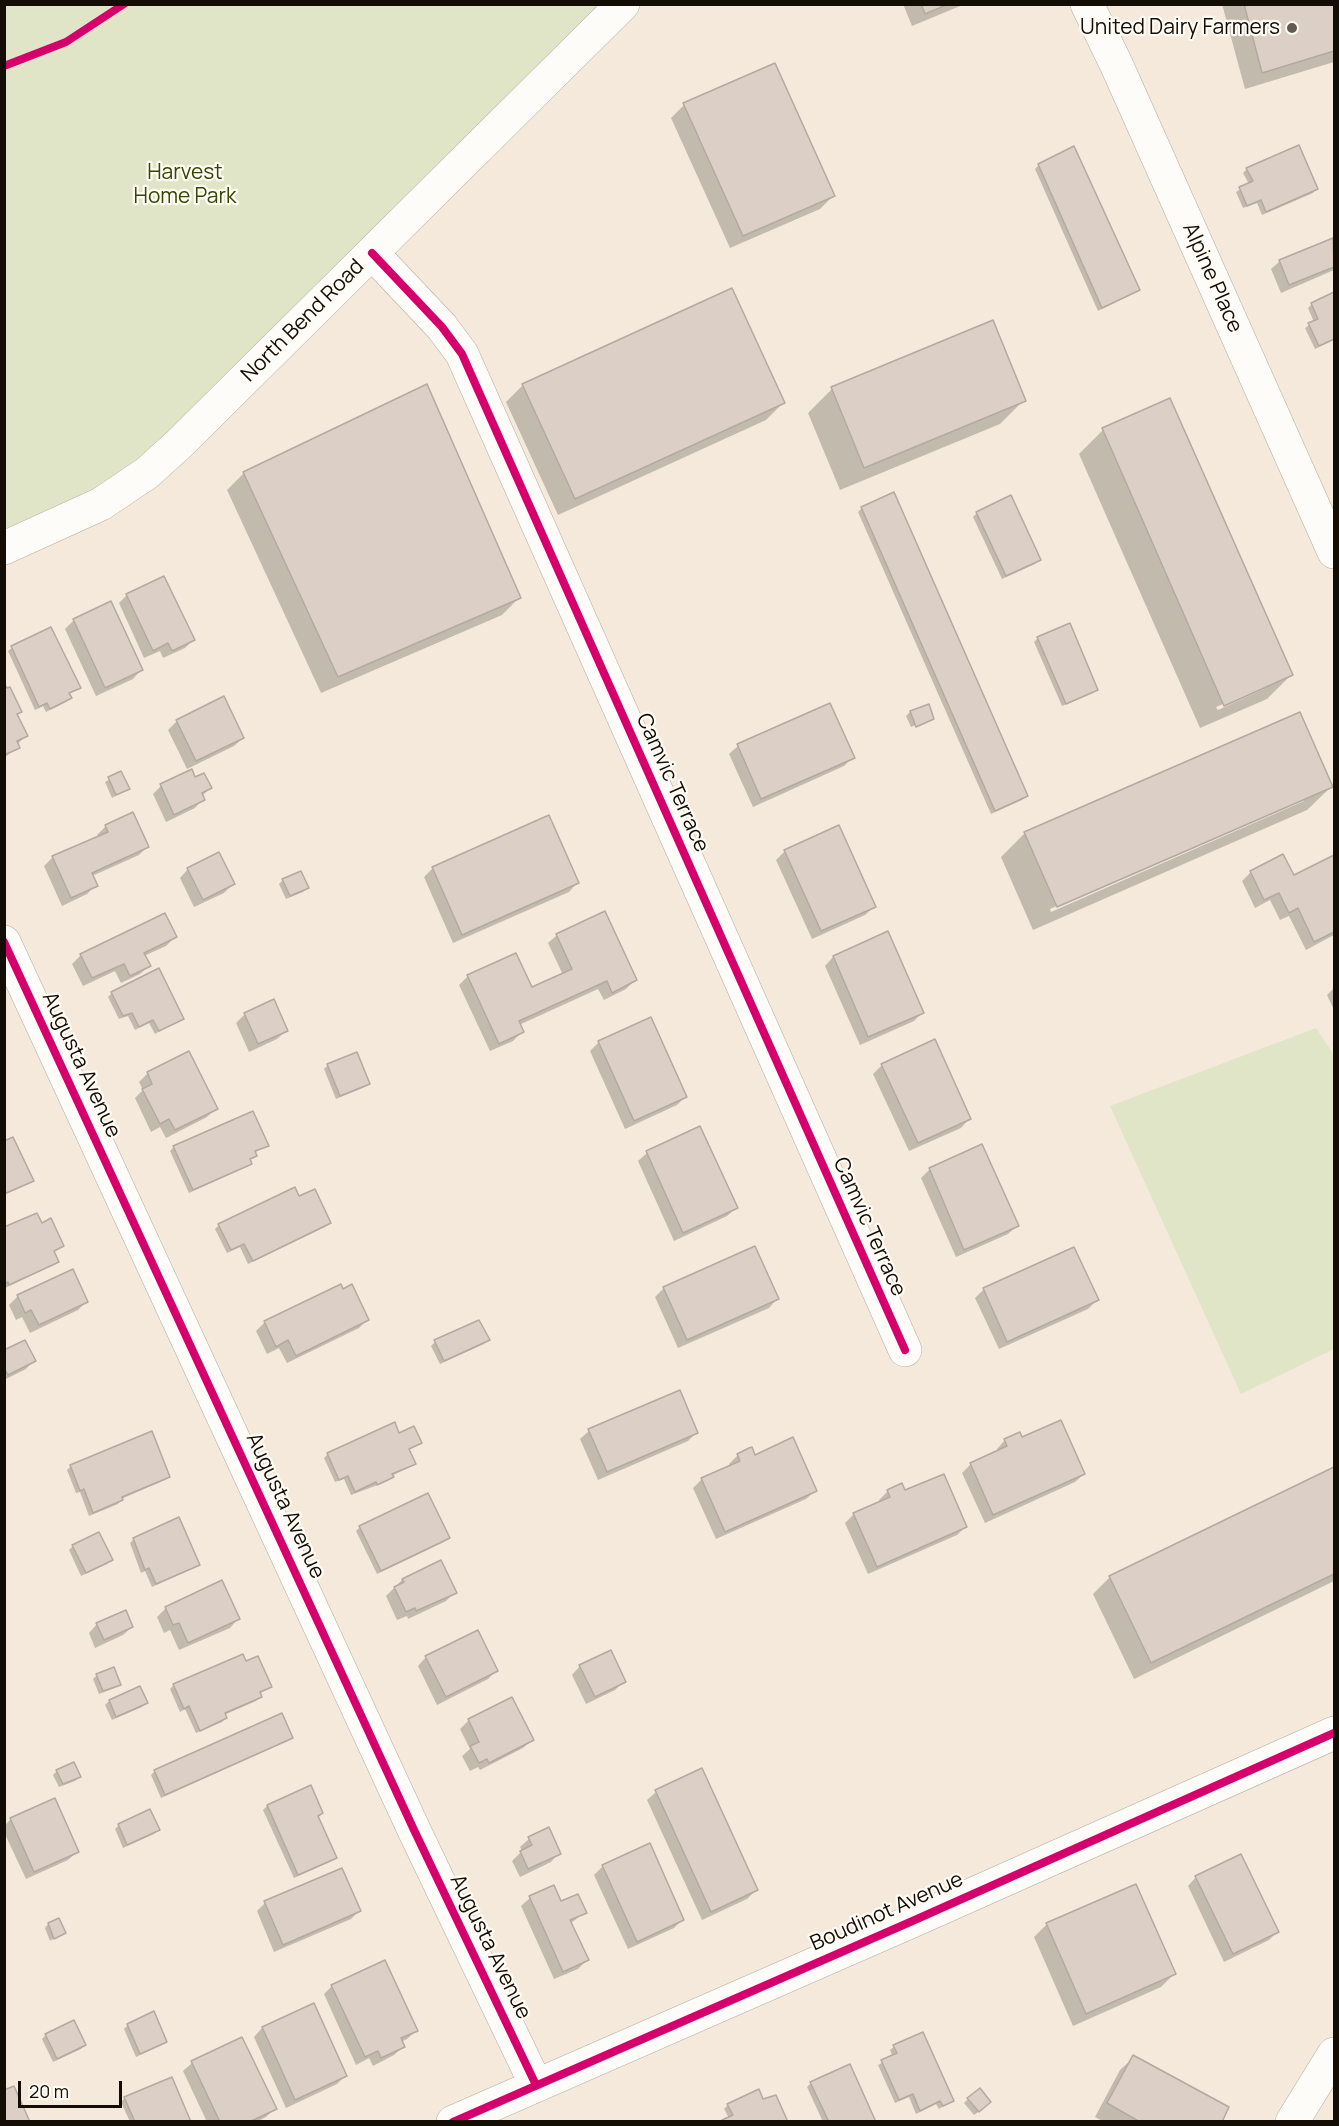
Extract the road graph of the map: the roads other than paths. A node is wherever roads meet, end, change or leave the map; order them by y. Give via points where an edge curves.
1 (623, 4) edge
2 (1087, 4) edge
3 (372, 253) junction
4 (4, 548) edge
5 (1335, 552) edge
6 (4, 942) edge
7 (905, 1350) dead end
8 (1335, 1733) edge
9 (1335, 2054) edge
10 (536, 2085) junction
11 (453, 2121) edge
12 (1292, 2121) edge

1 - 3 street, North Bend Road
2 - 5 street, Alpine Place
3 - 4 street, North Bend Road via 147,472 101,504
3 - 7 street, Camvic Terrace via 442,327 462,354
6 - 10 street, Augusta Avenue via 414,1830
8 - 10 street, Boudinot Avenue
9 - 12 street
10 - 11 street, Boudinot Avenue

